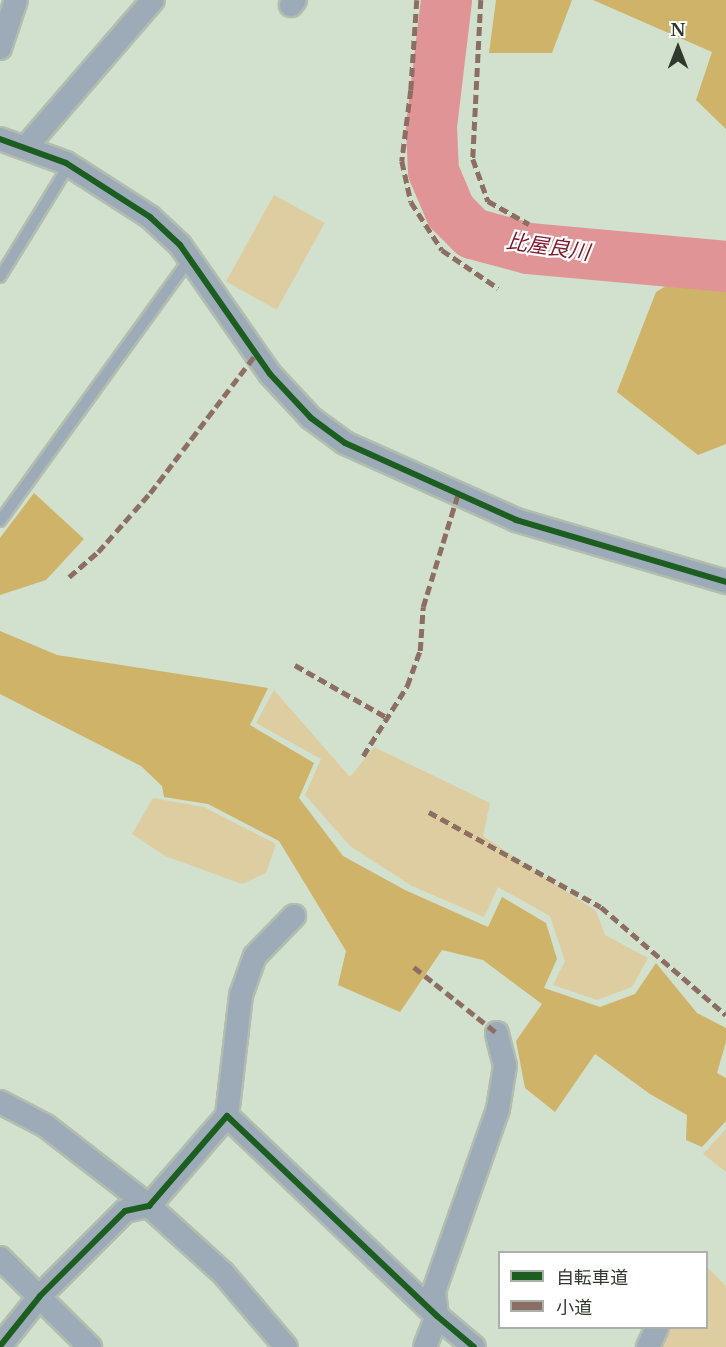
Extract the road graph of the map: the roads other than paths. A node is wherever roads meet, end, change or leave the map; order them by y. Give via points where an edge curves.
1 (16, 0) edge
2 (153, 0) edge
3 (0, 48) edge
4 (0, 139) edge
5 (26, 147) junction
6 (69, 165) junction
7 (190, 259) junction
8 (0, 278) edge
9 (0, 521) edge
10 (726, 582) edge
11 (294, 916) dead end
12 (497, 1033) dead end
13 (0, 1102) edge
14 (227, 1116) junction
15 (149, 1206) junction
16 (0, 1258) edge
17 (40, 1296) junction
18 (437, 1316) junction
19 (657, 1329) edge
20 (0, 1346) edge
21 (90, 1347) edge
22 (286, 1347) edge
23 (424, 1347) edge
24 (474, 1347) edge
25 (648, 1347) edge

1 - 3 street
2 - 5 street
4 - 5 street
5 - 6 street
6 - 7 street via 150,217
6 - 8 lane
7 - 9 lane
7 - 10 street via 270,374 311,418 345,443 516,520
11 - 14 street via 255,956 241,995
12 - 18 street via 505,1066 498,1109 434,1291
13 - 15 street via 46,1126
14 - 15 street
14 - 18 street
15 - 17 street via 125,1211
15 - 22 street via 223,1273
16 - 17 street
17 - 20 street
17 - 21 street
18 - 23 street
18 - 24 street
19 - 25 street

